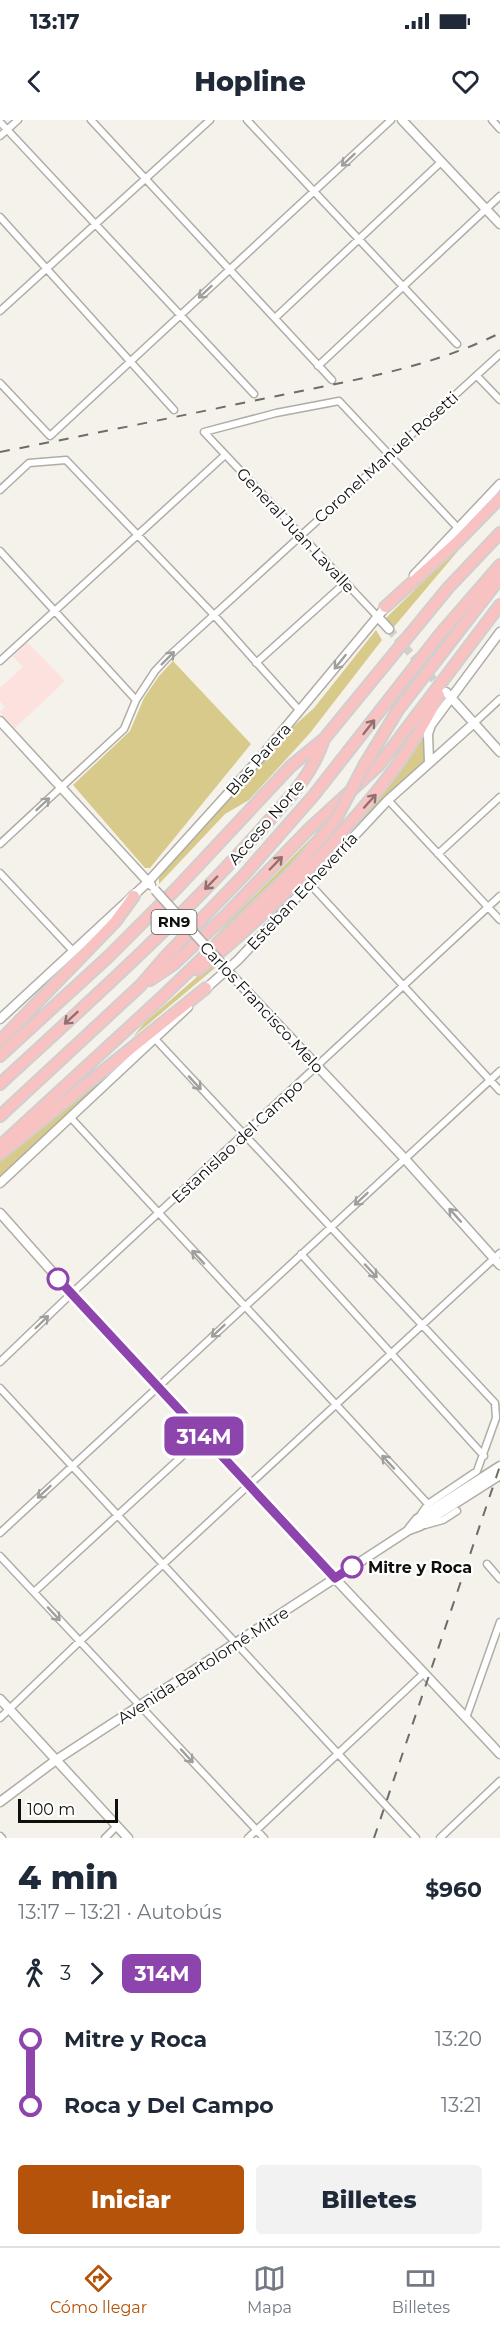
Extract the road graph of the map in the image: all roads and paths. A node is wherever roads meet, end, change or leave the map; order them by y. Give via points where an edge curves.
1 (18, 120) edge
2 (91, 120) edge
3 (210, 120) edge
4 (247, 120) edge
5 (391, 120) edge
6 (402, 120) edge
7 (492, 120) edge
8 (0, 122) edge
9 (7, 129) junction
10 (500, 129) edge
11 (0, 136) edge
12 (441, 162) junction
13 (146, 178) junction
14 (314, 192) junction
15 (500, 196) edge
16 (486, 209) junction
17 (0, 217) edge
18 (95, 224) junction
19 (500, 224) edge
20 (357, 239) junction
21 (47, 268) junction
22 (230, 269) junction
23 (404, 288) junction
24 (0, 311) edge
25 (180, 315) junction
26 (275, 318) junction
27 (457, 344) dead end
28 (500, 354) edge
29 (132, 360) junction
30 (318, 366) junction
31 (477, 376) junction
32 (332, 380) dead end
33 (0, 382) edge
34 (254, 394) dead end
35 (500, 400) edge
36 (174, 410) dead end
37 (389, 454) junction
38 (225, 455) junction
39 (500, 484) edge
40 (0, 490) edge
41 (500, 498) edge
42 (457, 527) junction
43 (500, 533) edge
44 (137, 534) junction
45 (300, 534) junction
46 (0, 550) edge
47 (500, 565) edge
48 (500, 578) edge
49 (346, 582) junction
50 (500, 605) edge
51 (385, 608) junction
52 (55, 610) junction
53 (214, 615) junction
54 (377, 616) junction
55 (388, 629) tunnel mouth
56 (500, 632) edge
57 (0, 661) edge
58 (256, 663) junction
59 (450, 670) junction
60 (448, 695) junction
61 (500, 699) edge
62 (136, 700) junction
63 (300, 711) junction
64 (0, 721) edge
65 (474, 724) junction
66 (324, 739) junction
67 (500, 752) edge
68 (429, 762) junction
69 (61, 787) junction
70 (500, 797) edge
71 (388, 800) junction
72 (0, 844) edge
73 (438, 854) junction
74 (0, 873) edge
75 (148, 882) junction
76 (309, 883) junction
77 (134, 896) junction
78 (500, 896) edge
79 (488, 907) junction
80 (500, 920) edge
81 (73, 951) junction
82 (224, 966) junction
83 (402, 985) junction
84 (140, 986) junction
85 (206, 988) junction
86 (160, 999) junction
87 (0, 1019) edge
88 (156, 1040) junction
89 (0, 1041) edge
90 (0, 1056) edge
91 (317, 1066) junction
92 (500, 1071) edge
93 (490, 1080) junction
94 (0, 1084) edge
95 (500, 1091) edge
96 (0, 1116) edge
97 (70, 1118) junction
98 (244, 1134) junction
99 (0, 1146) edge
100 (0, 1154) edge
101 (405, 1159) junction
102 (0, 1183) edge
103 (0, 1214) edge
104 (159, 1214) junction
105 (330, 1227) junction
106 (301, 1254) junction
107 (498, 1259) edge
108 (71, 1294) junction
109 (244, 1307) junction
110 (422, 1325) junction
111 (392, 1353) junction
112 (0, 1362) edge
113 (158, 1387) junction
114 (0, 1388) edge
115 (335, 1406) junction
116 (204, 1436) junction
117 (484, 1456) junction
118 (72, 1466) junction
119 (500, 1466) edge
120 (500, 1475) edge
121 (249, 1485) junction
122 (428, 1504) junction
123 (458, 1511) dead end
124 (118, 1515) junction
125 (418, 1523) junction
126 (0, 1533) edge
127 (0, 1556) edge
128 (163, 1564) junction
129 (487, 1564) dead end
130 (335, 1578) junction
131 (500, 1579) edge
132 (34, 1592) junction
133 (500, 1622) edge
134 (80, 1641) junction
135 (236, 1644) junction
136 (423, 1674) junction
137 (0, 1700) edge
138 (140, 1706) junction
139 (10, 1710) junction
140 (0, 1718) edge
141 (466, 1718) junction
142 (338, 1752) junction
143 (500, 1754) edge
144 (56, 1760) junction
145 (500, 1781) edge
146 (0, 1802) edge
147 (117, 1826) junction
148 (256, 1830) junction
149 (105, 1838) edge
150 (128, 1838) edge
151 (248, 1838) edge
152 (264, 1838) edge
153 (416, 1838) edge
154 (440, 1838) edge

1 - 9 street
2 - 13 street
3 - 13 street
4 - 14 street
5 -> 14 street
6 - 12 street
7 - 10 street
8 - 9 street
9 - 11 street
9 - 18 street
12 - 16 street
12 - 20 street
13 - 18 street
13 - 22 street
14 - 20 street
14 - 22 street
15 - 16 street
16 - 19 street
16 - 23 street
17 - 21 street
18 - 21 street
18 - 25 street
20 - 23 street
20 - 26 street
21 - 24 street
21 - 29 street
22 -> 25 street
22 - 26 street
23 - 27 street
23 - 30 street
25 - 29 street
25 - 34 street
26 - 30 street
28 - 31 street, Coronel Manuel Rosetti
29 - 33 street via 50,436
29 - 36 street
30 - 32 street
31 - 35 street
31 - 37 street, Coronel Manuel Rosetti
37 - 38 street, General Juan Lavalle via 339,401 204,432
37 - 42 street
37 - 45 street, Coronel Manuel Rosetti
38 - 44 street
38 - 45 street, General Juan Lavalle
39 - 42 street, Blas Parera
40 - 44 street via 29,463 66,460
41 - 51 highway
42 - 51 street, Blas Parera
43 - 66 highway, Acceso Norte / RN9 via 448,588
44 - 52 street
44 - 53 street
45 - 49 street, General Juan Lavalle
45 - 53 street, Coronel Manuel Rosetti
46 - 52 street
84 -> 47 highway, Acceso Norte / RN9 via 285,829
48 - 86 highway, bridge via 398,710 335,821 294,870
49 - 54 street, General Juan Lavalle
49 - 58 street
50 - 59 highway
51 - 54 street, Blas Parera
52 - 57 street
52 - 62 street
53 - 58 street
62 -> 53 street, Coronel Manuel Rosetti via 155,671
54 - 55 street, General Juan Lavalle
54 -> 63 street, Blas Parera
56 - 60 street
58 - 63 street
84 -> 59 highway via 174,964 379,765
86 -> 59 highway via 253,925 296,884 378,792 427,718
60 - 65 street
60 - 68 street via 429,730
61 - 65 street, Esteban Echeverría
62 - 69 street, Coronel Manuel Rosetti via 124,729
63 - 75 street, Blas Parera
64 - 69 street, Carlos Francisco Melo
65 - 67 street
65 - 68 street, Esteban Echeverría
66 - 90 highway via 291,766 108,957
66 -> 94 highway, Acceso Norte / RN9 via 304,780 215,880
68 - 71 street, Esteban Echeverría
72 -> 69 street, Coronel Manuel Rosetti
69 - 75 street, Carlos Francisco Melo
70 - 73 street
71 - 73 street
71 - 76 street, Esteban Echeverría
73 - 79 street
74 - 81 street
75 - 77 street, Blas Parera
75 - 82 street, Carlos Francisco Melo, bridge
76 - 82 street, Esteban Echeverría
76 - 83 street
77 - 81 street, Blas Parera
77 - 89 highway via 115,922
78 - 79 street, Estanislao del Campo
79 - 80 street
79 - 83 street, Estanislao del Campo
81 - 87 street, Blas Parera
82 - 85 street, Esteban Echeverría
82 - 91 street, Carlos Francisco Melo
83 - 91 street, Estanislao del Campo
83 - 93 street
84 - 96 highway, Acceso Norte / RN9
85 - 88 street, Esteban Echeverría
85 - 100 highway
86 - 99 highway
88 - 97 street, Esteban Echeverría
88 -> 98 street
91 - 98 street, Estanislao del Campo
91 - 101 street, Carlos Francisco Melo
92 - 93 street
93 - 95 street
93 - 101 street
97 - 102 street, Esteban Echeverría
97 - 104 street
98 - 104 street, Estanislao del Campo
98 - 105 street
101 -> 105 street
107 -> 101 street, Carlos Francisco Melo
103 - 108 street
104 - 108 street, Estanislao del Campo
109 -> 104 street
105 - 106 street
105 -> 110 street
106 - 109 street
106 - 111 street
107 - 110 street
112 -> 108 street, Estanislao del Campo
108 - 113 street
109 -> 113 street
109 - 115 street
110 - 111 street
110 - 117 street via 496,1408
111 - 115 street
111 - 117 street
113 - 116 street
113 - 118 street
114 - 118 street
115 - 121 street
122 -> 115 street
116 - 121 street
116 - 124 street
117 - 122 street via 473,1475
118 - 124 street
118 -> 126 street
119 - 125 street, Avenida Bartolomé Mitre
120 - 125 street, Avenida Bartolomé Mitre
121 - 128 street
121 - 130 street
122 - 125 street
123 - 125 street via 443,1520
124 - 128 street
124 - 132 street
125 - 130 street, Avenida Bartolomé Mitre
127 - 132 street
128 - 134 street
128 - 135 street
129 - 131 street
130 - 135 street, Avenida Bartolomé Mitre
130 - 136 street
132 -> 134 street
133 - 141 street
134 - 138 street
134 - 139 street
135 - 138 street, Avenida Bartolomé Mitre
135 - 142 street
136 - 141 street
136 - 142 street
137 - 139 street
138 - 144 street, Avenida Bartolomé Mitre
138 -> 148 street
139 - 140 street
139 - 144 street
141 - 143 street
142 - 148 street
142 - 153 street
144 - 146 street, Avenida Bartolomé Mitre
144 - 147 street
145 - 154 street
147 - 149 street
147 - 150 street
148 - 151 street
148 - 152 street

